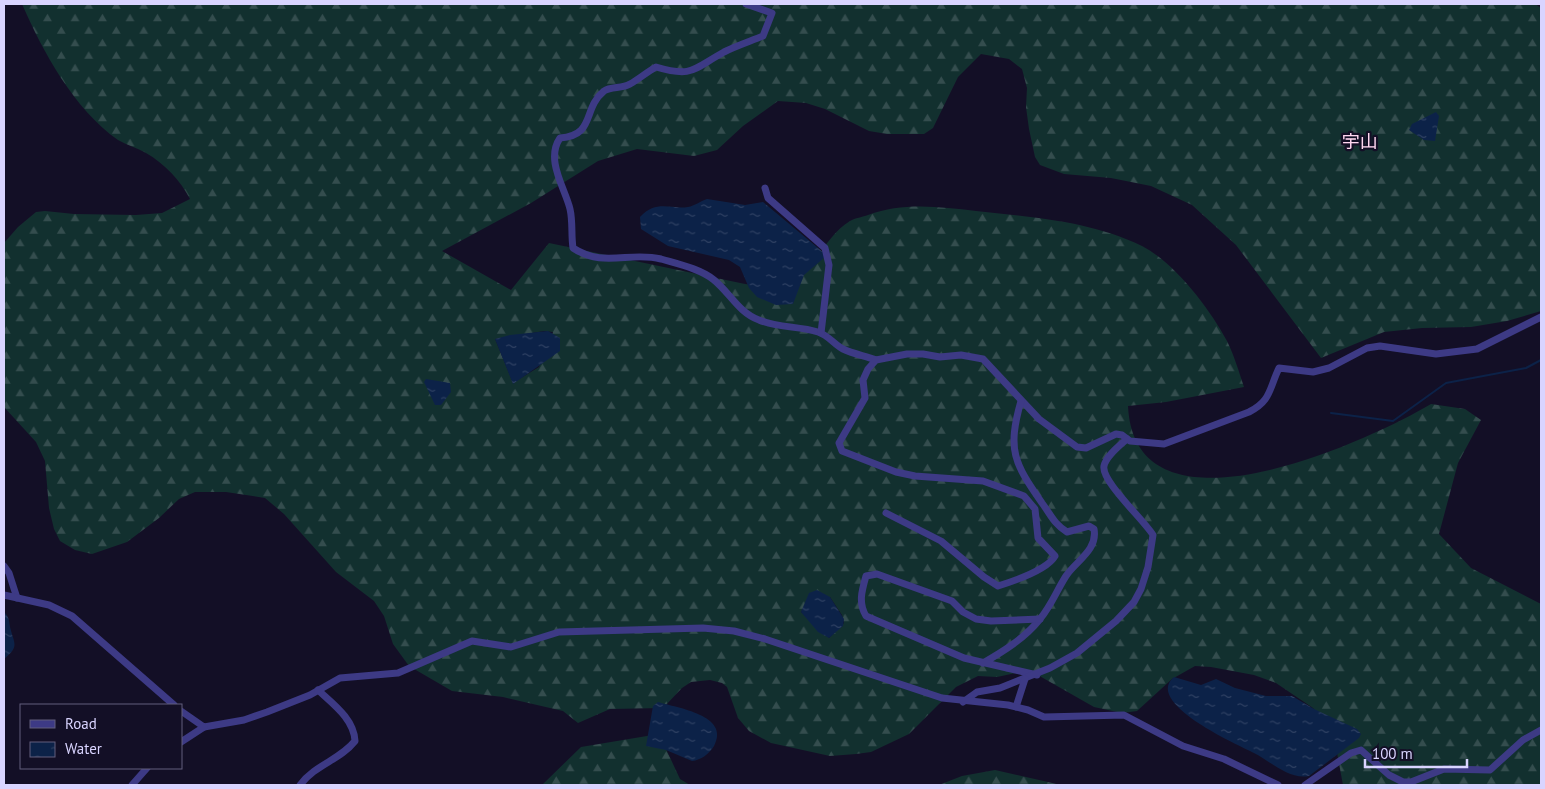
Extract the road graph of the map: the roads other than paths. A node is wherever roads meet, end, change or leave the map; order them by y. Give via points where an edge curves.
1 (746, 4) edge
2 (765, 188) dead end
3 (1541, 317) edge
4 (821, 333) junction
5 (876, 360) junction
6 (1021, 401) junction
7 (1126, 439) junction
8 (886, 513) dead end
9 (4, 566) edge
10 (4, 595) edge
11 (17, 598) junction
12 (1040, 619) junction
13 (983, 663) junction
14 (1037, 675) junction
15 (1024, 679) junction
16 (318, 690) junction
17 (963, 702) junction
18 (173, 704) edge
19 (1016, 707) junction
20 (182, 712) edge
21 (204, 727) junction
22 (1541, 730) edge
23 (182, 741) edge
24 (146, 769) edge
25 (132, 785) edge
26 (300, 785) edge
27 (1278, 785) edge
28 (1305, 785) edge

1 - 4 street via 772,13 763,36 725,51 700,68 683,73 656,67 629,85 606,90 596,102 583,130 572,137 560,138 555,155 557,172 570,210 573,248 583,255 597,258 610,260 637,256 681,266 712,278 742,310 758,320
2 - 4 street via 768,198 825,248 829,265
3 - 7 street via 1477,349 1436,354 1380,346 1367,348 1329,368 1313,372 1279,368 1268,399 1262,406 1164,444 1137,443
4 - 5 street via 845,350
5 - 6 street via 885,356 922,354 983,359
5 - 8 street via 863,380 865,398 839,443 842,451 896,472 983,481 1024,496 1035,509 1038,538 1056,556 1052,562 998,586 941,540
6 - 7 street via 1077,447 1086,448 1116,434
6 - 12 street via 1014,458 1022,474 1057,526 1067,532 1089,526 1094,529 1095,536 1088,553 1067,575
7 - 14 street via 1104,465 1104,471 1118,494 1153,535 1148,567 1140,589 1134,602 1091,643
9 - 11 street
10 - 11 street
11 - 18 street via 50,605 72,616
12 - 13 street via 1006,650
12 - 13 street via 991,621 976,618 938,595 888,576 866,576 861,592 861,608 866,616
13 - 14 street
14 - 15 street
15 - 17 street via 978,692
15 - 19 street
16 - 17 street via 340,678 398,673 472,642 511,647 560,632 703,628 765,639 917,691
16 - 21 street via 244,720
16 - 26 street via 347,718 355,732 355,741 345,752 322,764
17 - 19 street
19 - 27 street via 1044,717 1124,715 1183,746 1224,758
20 - 21 street
21 - 23 street
22 - 28 street via 1523,740 1490,770 1444,769 1403,782 1389,775 1361,750
24 - 25 street

